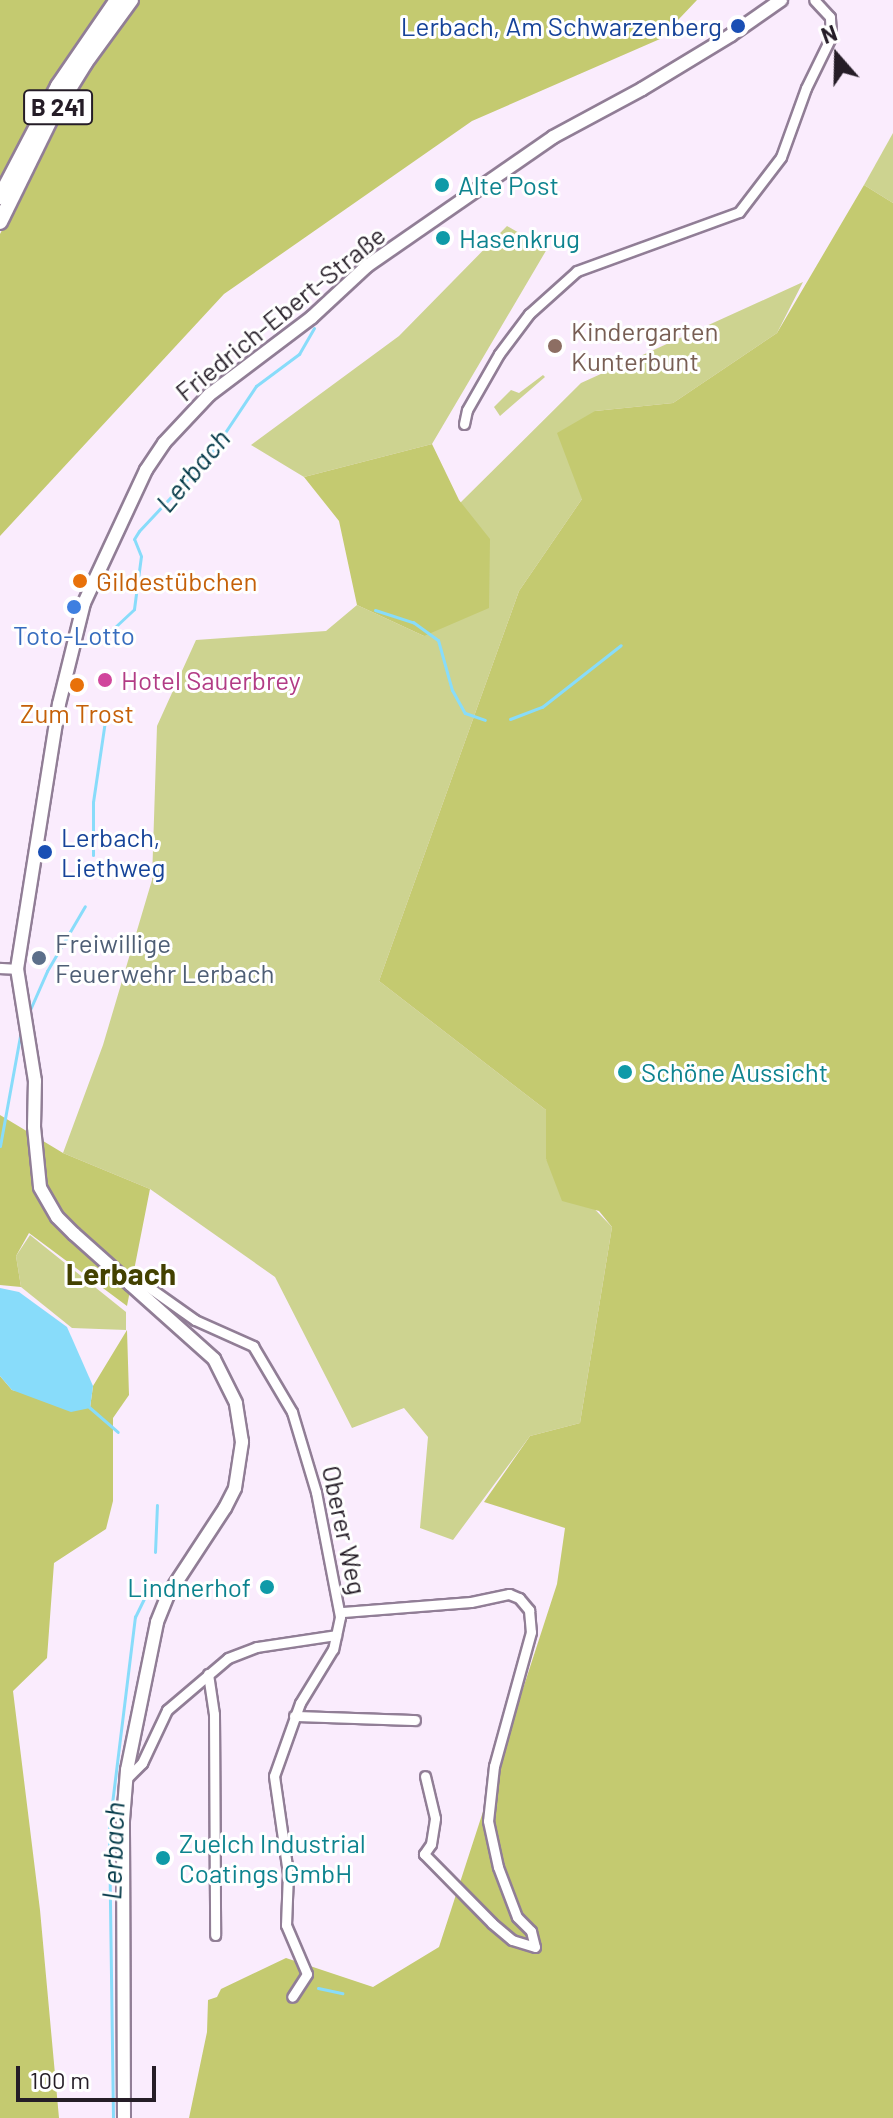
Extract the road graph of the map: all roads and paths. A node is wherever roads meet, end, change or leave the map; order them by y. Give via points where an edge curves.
1 (117, 0) edge
2 (131, 0) edge
3 (781, 0) edge
4 (814, 0) edge
5 (0, 197) edge
6 (0, 222) edge
7 (464, 424) dead end
8 (0, 968) edge
9 (17, 969) junction
10 (129, 1285) junction
11 (343, 1612) dead end
12 (336, 1635) junction
13 (208, 1674) junction
14 (294, 1716) junction
15 (415, 1720) dead end
16 (425, 1776) dead end
17 (126, 1779) junction
18 (215, 1935) dead end
19 (292, 1997) dead end
20 (124, 2118) edge

1 - 5 main road, B 241 via 58,86
2 - 6 main road, B 241 via 51,118
3 - 9 street, Friedrich-Ebert-Straße via 655,82 553,137 367,266 312,317 199,404 155,454 88,594 66,669
4 - 7 street via 830,17 831,37 781,157 739,212 577,271 529,314 499,354
8 - 9 street
9 - 10 street, Friedrich-Ebert-Straße via 35,1081 40,1187 57,1217
10 - 12 street, Oberer Weg via 140,1281 195,1320 249,1342 269,1369 292,1412 308,1460 340,1612
10 - 17 street, Friedrich-Ebert-Straße via 219,1366 236,1403 242,1442 235,1488 168,1595 157,1622
11 - 16 street via 509,1594 529,1610 531,1632 494,1766 488,1821 503,1881 535,1947 512,1940 424,1854 435,1818
12 - 13 street via 252,1648
12 - 14 street, Oberer Weg via 329,1658
13 - 17 street via 164,1713 147,1753
13 - 18 street via 214,1714
14 - 15 street
14 - 19 street, Oberer Weg via 274,1780 287,1865 286,1925 307,1974
17 - 20 street, Friedrich-Ebert-Straße

